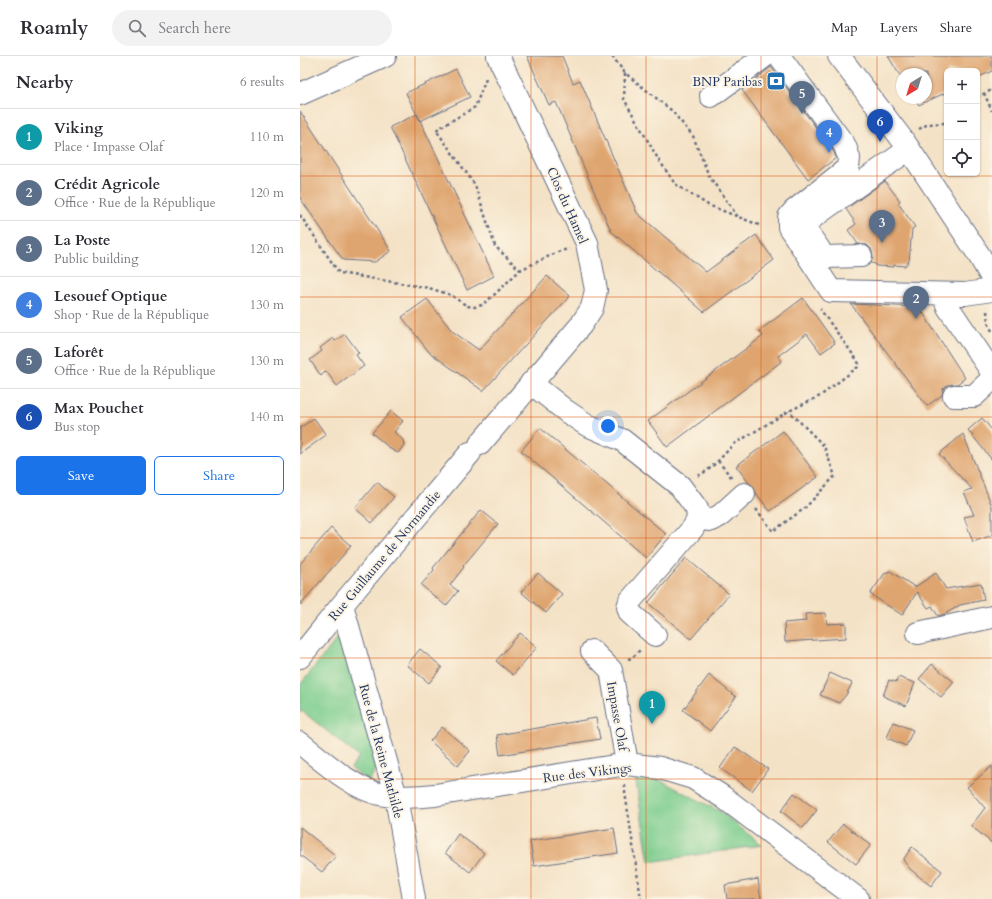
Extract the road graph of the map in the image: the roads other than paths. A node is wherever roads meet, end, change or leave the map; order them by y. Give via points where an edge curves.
1 (498, 56) edge
2 (765, 56) edge
3 (779, 56) edge
4 (839, 56) edge
5 (381, 57) edge
6 (300, 94) edge
7 (711, 96) dead end
8 (914, 139) junction
9 (861, 256) dead end
10 (825, 257) junction
11 (992, 278) edge
12 (849, 291) junction
13 (944, 294) junction
14 (990, 299) edge
15 (992, 368) edge
16 (992, 379) edge
17 (531, 383) junction
18 (954, 396) dead end
19 (475, 448) joint
20 (744, 494) road end
21 (698, 519) junction
22 (342, 605) junction
23 (992, 617) edge
24 (918, 633) dead end
25 (655, 635) dead end
26 (592, 651) dead end
27 (300, 657) edge
28 (300, 743) edge
29 (627, 764) junction
30 (396, 797) junction
31 (414, 899) edge
32 (858, 899) edge

1 - 17 street, Clos du Hamel via 586,243 596,290 592,308 581,325
2 - 7 street
3 - 12 street via 845,146 849,158 848,168 794,211 789,217 789,227 831,291
4 - 8 street via 871,97
5 - 6 street
8 - 10 street via 804,225
8 - 11 street
9 - 10 street
10 - 12 street
12 - 13 street
13 - 14 street via 972,293
13 - 15 street via 948,307 990,369
16 - 18 street via 974,396
17 - 19 street, Clos du Hamel
17 - 21 street via 587,425 622,440 680,486 697,509
19 - 22 street, Rue Guillaume de Normandie
20 - 21 street via 712,520
21 - 25 street via 628,607 630,613
22 - 27 street, Rue Guillaume de Normandie
22 - 30 street, Rue de la Reine Mathilde
23 - 24 street
26 - 29 street, Impasse Olaf via 610,670
28 - 30 street, Rue des Vikings via 361,788
29 - 30 street, Rue des Vikings via 415,797
29 - 32 street, Rue des Vikings via 660,768 693,778 724,797
30 - 31 street, Rue de la Reine Mathilde

